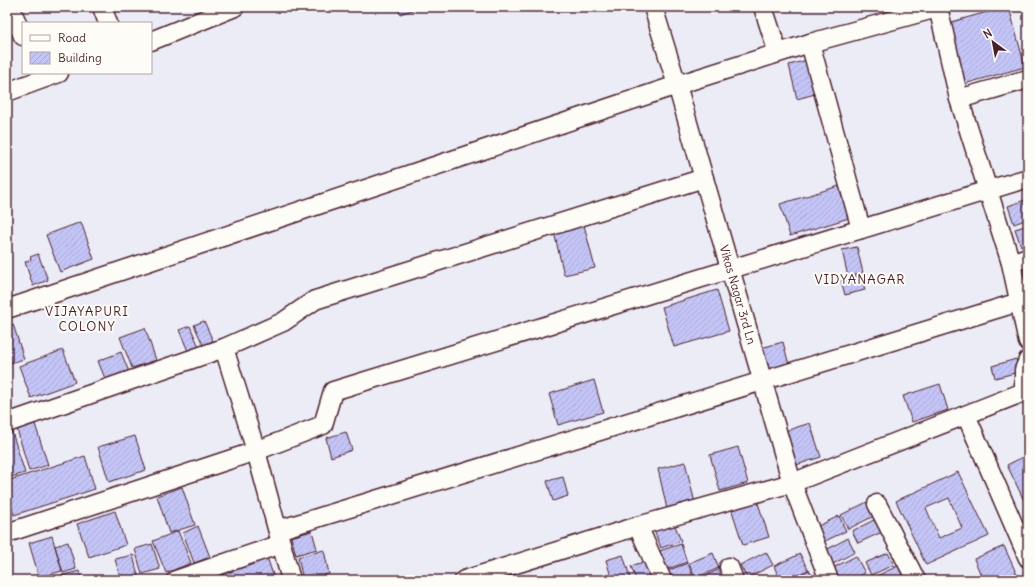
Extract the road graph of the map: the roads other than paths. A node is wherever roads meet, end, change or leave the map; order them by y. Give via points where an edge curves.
1 (10, 7) edge
2 (102, 7) edge
3 (235, 7) edge
4 (653, 7) edge
5 (763, 7) edge
6 (939, 7) edge
7 (198, 14) edge
8 (108, 22) edge
9 (22, 34) edge
10 (152, 40) edge
11 (810, 43) junction
12 (778, 53) junction
13 (47, 75) edge
14 (1028, 79) edge
15 (677, 85) junction
16 (7, 92) edge
17 (959, 98) junction
18 (704, 178) junction
19 (1028, 178) edge
20 (988, 191) junction
21 (861, 229) junction
22 (1028, 257) edge
23 (1011, 263) junction
24 (730, 269) junction
25 (1019, 302) junction
26 (7, 309) edge
27 (1028, 342) edge
28 (224, 348) junction
29 (1028, 360) edge
30 (762, 380) junction
31 (966, 415) junction
32 (7, 423) edge
33 (256, 451) junction
34 (792, 483) junction
35 (877, 504) dead end
36 (638, 526) junction
37 (7, 533) edge
38 (280, 537) junction
39 (1028, 558) edge
40 (176, 580) edge
41 (291, 580) edge
42 (464, 580) edge
43 (662, 580) edge
44 (830, 580) edge
45 (916, 580) edge

1 - 9 street
2 - 8 street
3 - 7 street
4 - 15 street, Vikas Nagar 3rd Ln
5 - 12 street
6 - 11 street
6 - 17 street
7 - 10 street
11 - 12 street
11 - 21 street
12 - 15 street
13 - 16 street
14 - 17 street
15 - 18 street, Vikas Nagar 3rd Ln
15 - 26 street
17 - 20 street
18 - 24 street, Vikas Nagar 3rd Ln
18 - 28 street via 315,300 283,322
19 - 20 street
20 - 21 street
20 - 23 street
21 - 24 street
22 - 23 street
23 - 25 street
24 - 30 street, Vikas Nagar 3rd Ln
24 - 33 street via 334,391 323,425
25 - 27 street
25 - 30 street
28 - 32 street
28 - 33 street
29 - 31 street via 1024,370 1024,392
30 - 34 street, Vikas Nagar 3rd Ln
30 - 38 street
31 - 34 street
31 - 39 street
33 - 37 street
33 - 38 street
34 - 36 street
34 - 44 street, Vikas Nagar 3rd Ln
35 - 45 street
36 - 42 street
36 - 43 street
38 - 40 street
38 - 41 street

